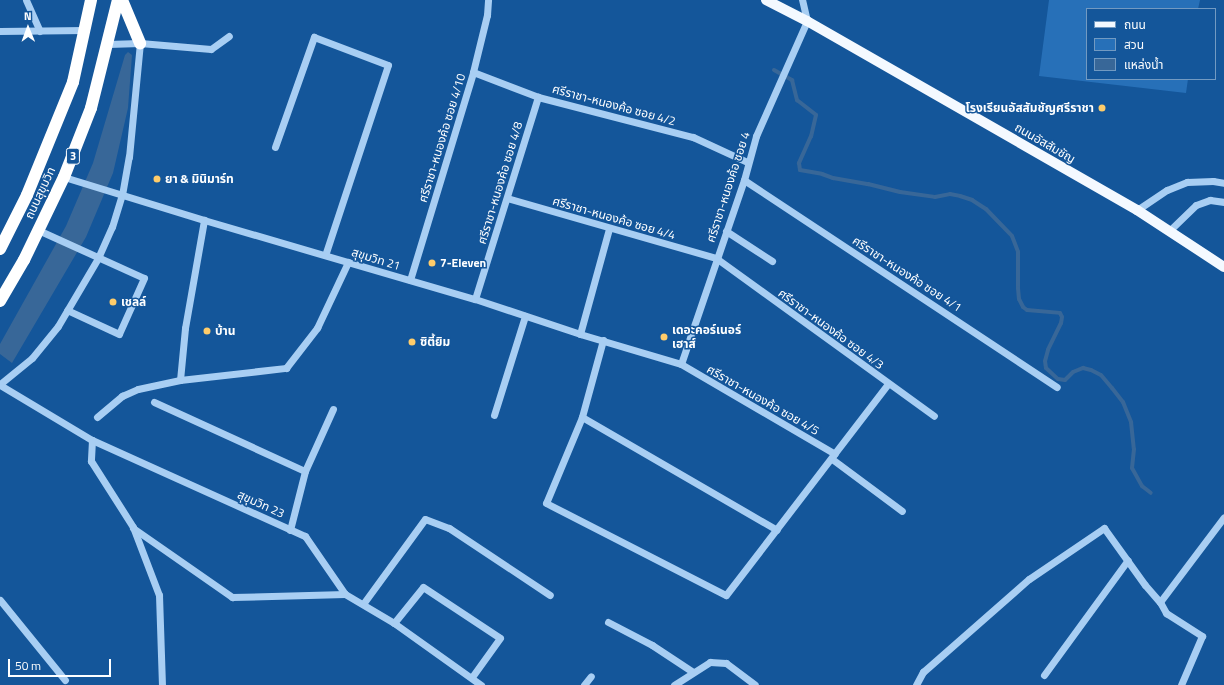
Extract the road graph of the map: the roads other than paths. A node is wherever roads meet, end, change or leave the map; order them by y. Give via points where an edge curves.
1 (26, 0) edge
2 (91, 0) edge
3 (118, 0) edge
4 (122, 0) edge
5 (488, 0) edge
6 (766, 0) edge
7 (802, 0) edge
8 (807, 21) junction
9 (85, 30) junction
10 (0, 31) edge
11 (40, 31) junction
12 (229, 36) dead end
13 (140, 43) junction
14 (108, 44) junction
15 (474, 72) junction
16 (538, 97) junction
17 (275, 147) dead end
18 (747, 162) junction
19 (64, 177) junction
20 (744, 180) junction
21 (1224, 183) edge
22 (122, 195) junction
23 (507, 198) junction
24 (1224, 202) edge
25 (1137, 210) junction
26 (204, 220) junction
27 (609, 228) junction
28 (38, 230) junction
29 (726, 231) junction
30 (1169, 231) junction
31 (0, 249) edge
32 (325, 254) junction
33 (98, 258) junction
34 (716, 258) junction
35 (772, 261) dead end
36 (348, 262) junction
37 (1224, 267) edge
38 (410, 280) junction
39 (475, 299) junction
40 (0, 301) edge
41 (68, 310) junction
42 (526, 316) junction
43 (580, 334) junction
44 (603, 340) junction
45 (680, 364) junction
46 (180, 380) junction
47 (888, 384) junction
48 (0, 385) edge
49 (1057, 386) dead end
50 (154, 402) dead end
51 (333, 409) dead end
52 (494, 415) dead end
53 (934, 416) dead end
54 (97, 417) dead end
55 (582, 417) junction
56 (92, 440) junction
57 (834, 456) junction
58 (304, 471) junction
59 (902, 511) dead end
60 (1223, 522) edge
61 (133, 527) junction
62 (290, 530) junction
63 (777, 530) junction
64 (1128, 560) junction
65 (345, 594) junction
66 (550, 595) dead end
67 (0, 600) edge
68 (1160, 602) junction
69 (363, 604) junction
70 (6, 609) junction
71 (0, 613) edge
72 (608, 622) dead end
73 (394, 623) junction
74 (693, 672) junction
75 (1044, 675) dead end
76 (591, 676) dead end
77 (472, 677) junction
78 (64, 680) dead end
79 (162, 685) edge
80 (481, 685) edge
81 (584, 685) edge
82 (674, 685) edge
83 (755, 685) edge
84 (916, 685) edge
85 (1181, 685) edge

1 - 11 street
2 - 9 highway, ถนนสุขุมวิท / 3
3 - 14 highway, ถนนสุขุมวิท / 3
4 - 13 highway
5 - 15 street, ศรีราชา-หนองค้อ ซอย 4/10
6 - 8 main road, ถนนอัสสัมชัญ
7 - 8 street
8 - 18 street, ศรีราชา-หนองค้อ ซอย 4
8 - 25 main road, ถนนอัสสัมชัญ
9 - 11 street
9 - 31 highway, ถนนสุขุมวิท / 3 via 73,82 56,127 27,195
10 - 11 street
12 - 13 street via 211,49
13 - 14 street
13 - 22 street via 129,157
14 - 19 highway, ถนนสุขุมวิท / 3 via 91,108
15 - 16 street, ศรีราชา-หนองค้อ ซอย 4/2
15 - 38 street, ศรีราชา-หนองค้อ ซอย 4/10
16 - 18 street, ศรีราชา-หนองค้อ ซอย 4/2 via 693,137
16 - 23 street, ศรีราชา-หนองค้อ ซอย 4/8
17 - 32 street via 314,37 388,65
18 - 20 street, ศรีราชา-หนองค้อ ซอย 4
19 - 22 street, สุขุมวิท 21
19 - 28 highway, ถนนสุขุมวิท / 3
20 - 29 street, ศรีราชา-หนองค้อ ซอย 4
20 - 49 street, ศรีราชา-หนองค้อ ซอย 4/1
21 - 25 street via 1188,182 1167,190
22 - 26 street, สุขุมวิท 21
22 - 33 street
23 - 27 street, ศรีราชา-หนองค้อ ซอย 4/4
23 - 39 street, ศรีราชา-หนองค้อ ซอย 4/8
24 - 30 street via 1210,200 1196,205
25 - 30 main road, ถนนอัสสัมชัญ
26 - 32 street, สุขุมวิท 21
26 - 46 street via 185,328
27 - 34 street, ศรีราชา-หนองค้อ ซอย 4/4
27 - 43 street
28 - 33 street
28 - 40 highway, ถนนสุขุมวิท / 3
29 - 34 street, ศรีราชา-หนองค้อ ซอย 4
29 - 35 street
30 - 37 main road, ถนนอัสสัมชัญ
32 - 36 street, สุขุมวิท 21
33 - 41 street
33 - 41 street via 144,278 118,334
34 - 45 street, ศรีราชา-หนองค้อ ซอย 4
34 - 47 street, ศรีราชา-หนองค้อ ซอย 4/3
36 - 38 street, สุขุมวิท 21
36 - 46 street via 317,328 286,368
38 - 39 street, สุขุมวิท 21
39 - 42 street, สุขุมวิท 21
41 - 48 street via 32,358
42 - 43 street, สุขุมวิท 21
42 - 52 street
43 - 44 street, สุขุมวิท 21
44 - 45 street, สุขุมวิท 21
44 - 55 street
45 - 57 street, ศรีราชา-หนองค้อ ซอย 4/5
46 - 54 street via 138,389 122,396
47 - 53 street, ศรีราชา-หนองค้อ ซอย 4/3
47 - 57 street
48 - 56 street, สุขุมวิท 23
50 - 58 street
51 - 58 street
55 - 63 street
55 - 63 street via 546,503 726,595
56 - 61 street via 91,461
56 - 62 street, สุขุมวิท 23
57 - 59 street, ศรีราชา-หนองค้อ ซอย 4/5
57 - 63 street
58 - 62 street
60 - 68 street
61 - 65 street via 232,597
61 - 79 street via 159,595
62 - 65 street, สุขุมวิท 23 via 305,536
64 - 68 street
64 - 75 street
64 - 84 street via 1104,528 1028,579 928,667
65 - 69 street, สุขุมวิท 23
66 - 69 street via 449,528 425,519
67 - 70 street
68 - 85 street via 1166,613 1202,636
69 - 73 street, สุขุมวิท 23
70 - 71 street
70 - 78 street
72 - 74 street via 652,645
73 - 77 street, สุขุมวิท 23
73 - 77 street via 423,587 500,638
74 - 82 street
74 - 83 street via 710,662 726,663
76 - 81 street
77 - 80 street, สุขุมวิท 23

